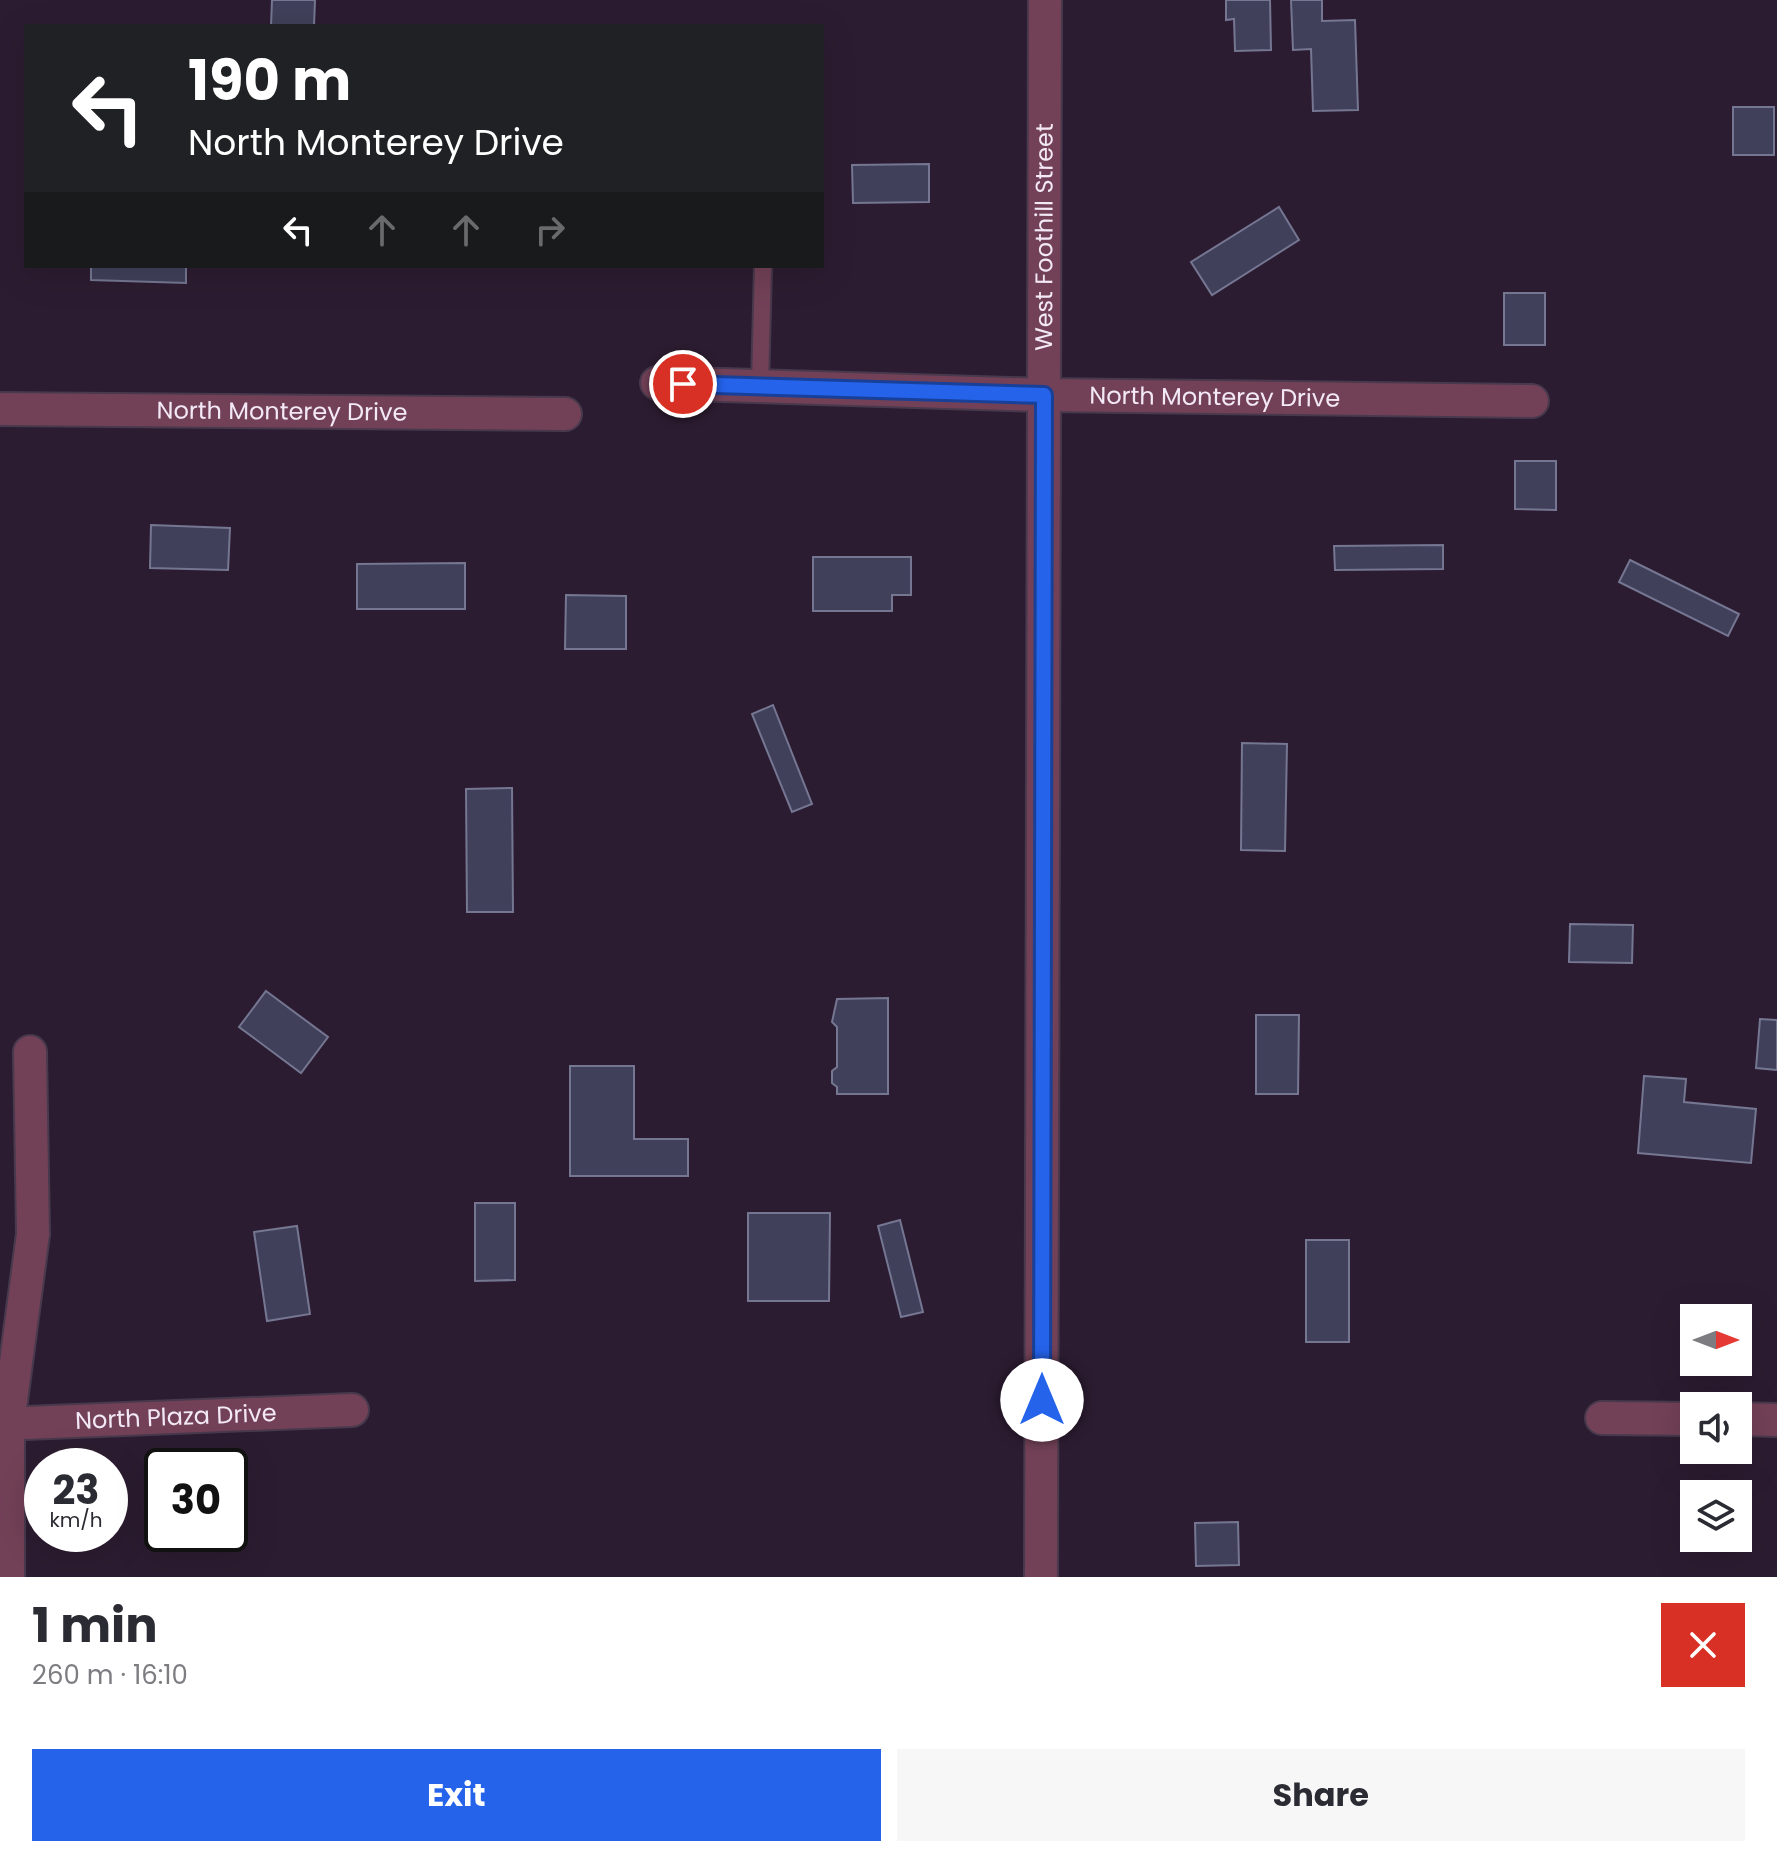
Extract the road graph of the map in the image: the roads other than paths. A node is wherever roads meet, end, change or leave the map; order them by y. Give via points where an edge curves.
1 (1045, 0) edge
2 (763, 268) edge
3 (657, 383) dead end
4 (760, 386) junction
5 (1044, 395) junction
6 (1532, 401) dead end
7 (0, 409) edge
8 (565, 414) dead end
9 (30, 1052) dead end
10 (352, 1410) dead end
11 (1602, 1418) dead end
12 (1680, 1419) edge
13 (1752, 1419) edge
14 (1777, 1420) edge
15 (4, 1423) edge
16 (8, 1577) edge
17 (1041, 1577) edge

1 - 5 street, West Foothill Street
2 - 4 lane
3 - 4 street, North Monterey Drive
4 - 5 street, North Monterey Drive
5 - 6 street, North Monterey Drive
5 - 17 street, West Foothill Street
7 - 8 street, North Monterey Drive
9 - 15 street via 33,1234
10 - 15 street, North Plaza Drive
11 - 12 street
13 - 14 street
15 - 16 street

